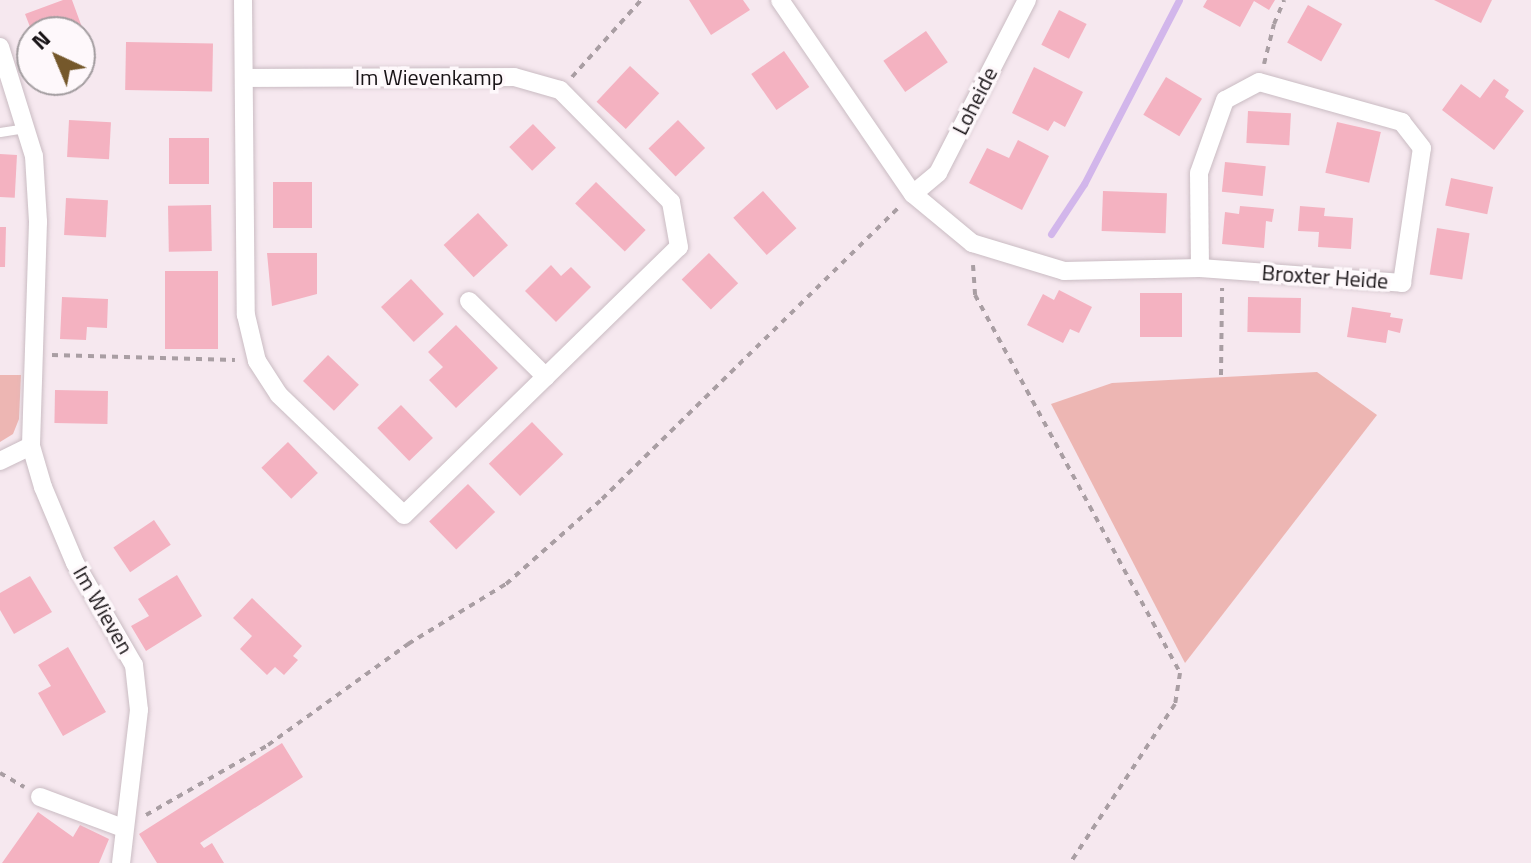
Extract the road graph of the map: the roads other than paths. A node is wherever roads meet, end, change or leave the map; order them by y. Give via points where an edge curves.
1 (243, 0) edge
2 (780, 0) edge
3 (1027, 0) edge
4 (0, 47) edge
5 (244, 78) junction
6 (25, 128) junction
7 (0, 132) edge
8 (913, 194) junction
9 (1200, 268) junction
10 (469, 301) dead end
11 (546, 377) junction
12 (31, 446) junction
13 (0, 461) edge
14 (40, 797) road end
15 (123, 828) junction
16 (121, 863) edge

1 - 5 street, Im Wievenkamp
2 - 8 street, Broxter Heide
3 - 8 street, Loheide via 938,173
4 - 6 street, Im Wieven
5 - 11 street, Im Wievenkamp via 246,315 257,361 279,395 404,515
5 - 11 street, Im Wievenkamp via 514,77 560,90 671,202 679,247
6 - 7 lane
6 - 12 street, Im Wieven via 34,156 38,222
8 - 9 street, Broxter Heide via 972,243 1064,271
9 - 9 street, Broxter Heide via 1199,173 1225,100 1259,82 1402,122 1422,148 1402,283
10 - 11 street
12 - 13 street
12 - 15 street, Im Wieven via 75,563 134,665 139,710
14 - 15 street
15 - 16 street, Im Wieven

